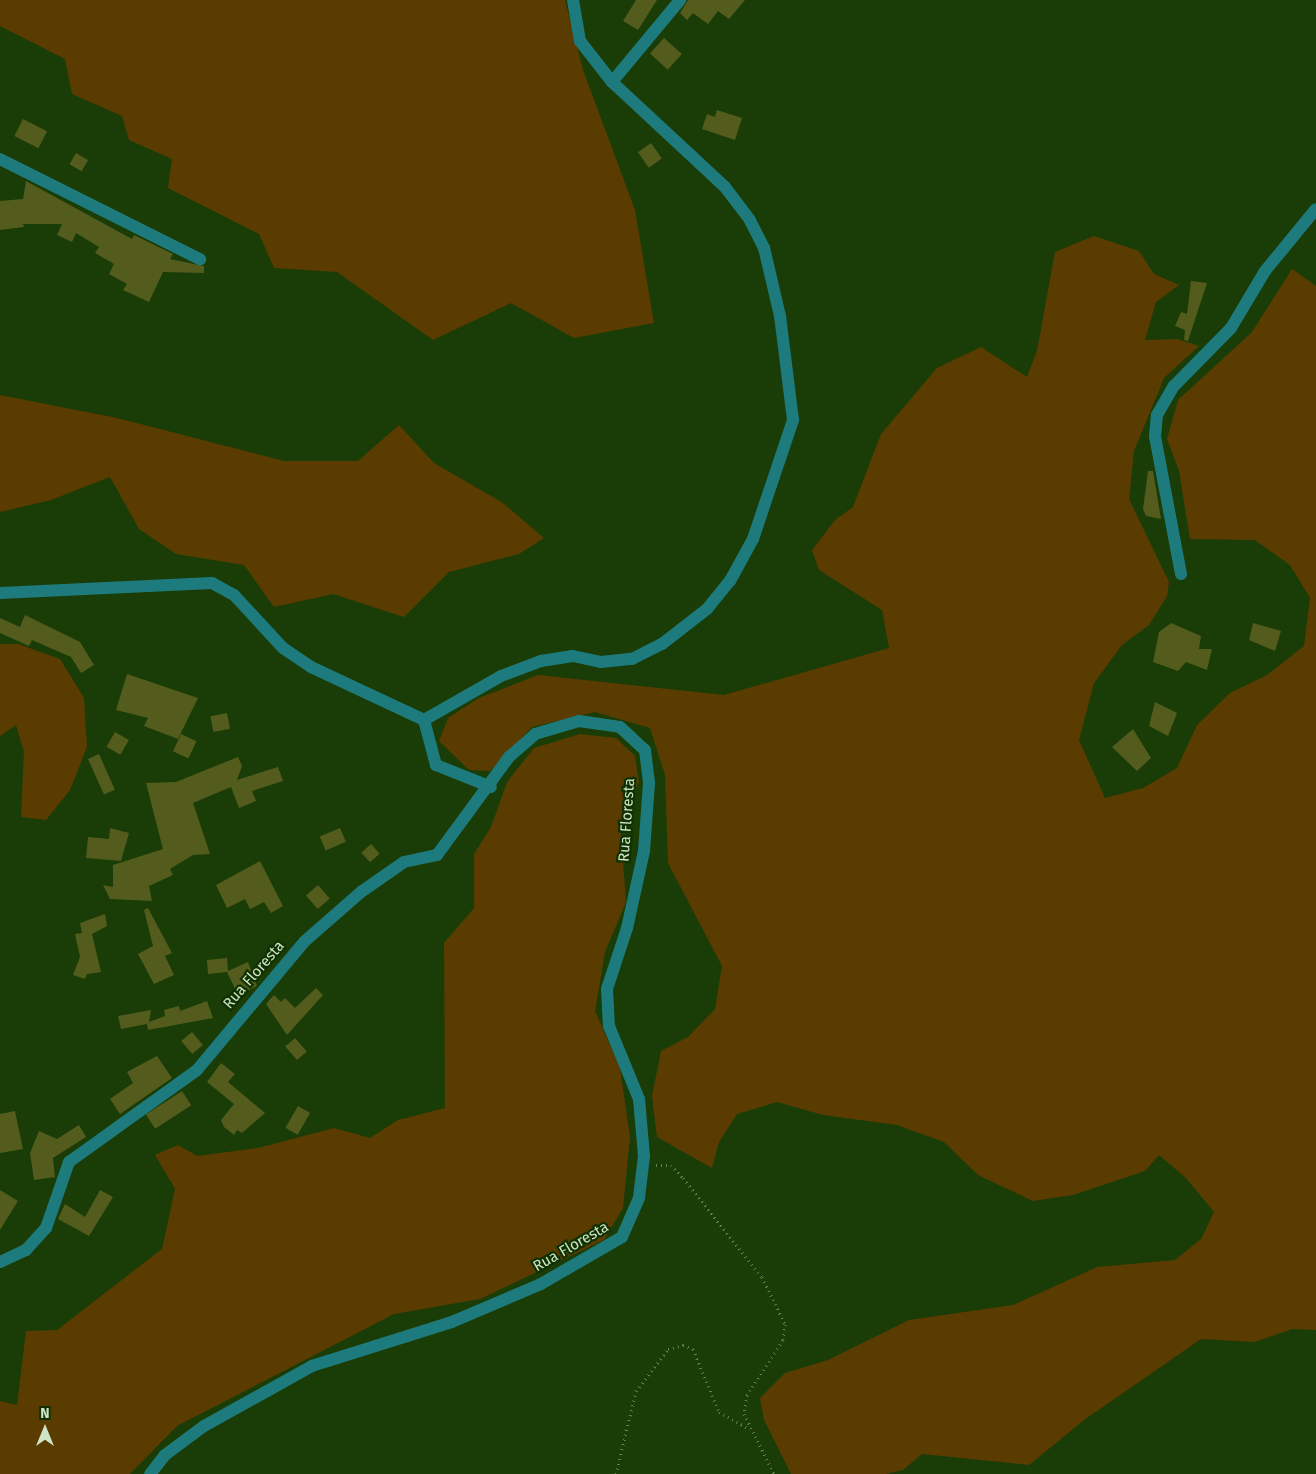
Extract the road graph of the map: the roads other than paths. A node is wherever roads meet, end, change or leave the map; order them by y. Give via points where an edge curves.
1 (574, 0) edge
2 (680, 0) edge
3 (612, 82) junction
4 (0, 159) edge
5 (1316, 209) edge
6 (200, 259) dead end
7 (1181, 574) dead end
8 (0, 593) edge
9 (424, 720) junction
10 (491, 787) junction
11 (0, 1262) edge
12 (150, 1474) edge

1 - 3 street via 580,41
2 - 3 street
3 - 9 street via 726,187 764,248 791,391 793,420 787,449 753,539 730,581 706,609 662,644 632,659 601,662 574,656 541,661 501,676
4 - 6 street
5 - 7 street via 1265,271 1231,328 1174,386 1157,415 1155,438
8 - 9 street via 212,583 234,595 283,648 311,667
9 - 10 street via 436,765
10 - 11 street, Rua Floresta via 437,856 404,862 361,892 305,941 197,1070 69,1162 46,1228 26,1250
10 - 12 street, Rua Floresta via 509,757 535,734 579,721 620,727 645,750 649,783 644,851 627,928 607,989 609,1026 639,1099 642,1172 639,1198 622,1237 541,1284 452,1322 312,1366 204,1426 165,1455

